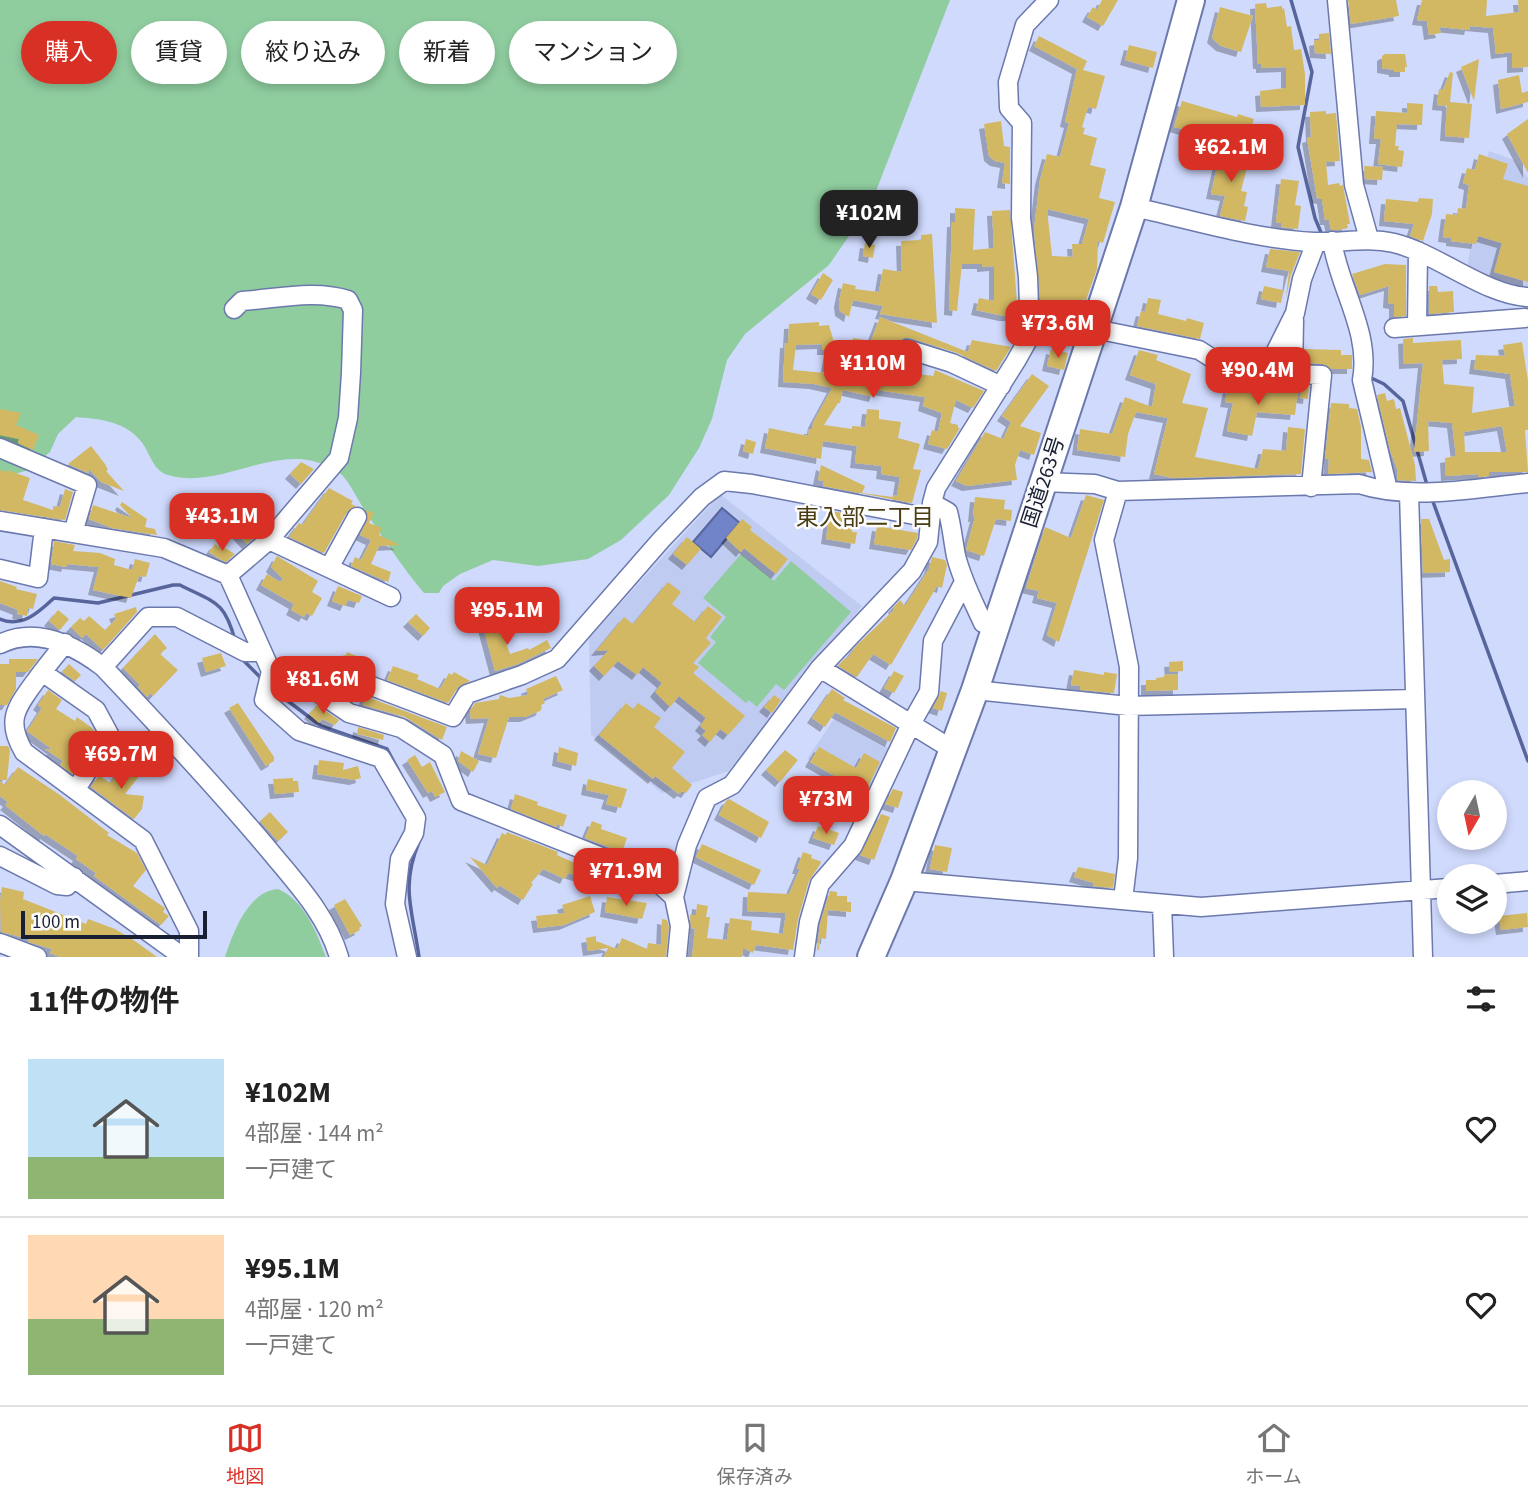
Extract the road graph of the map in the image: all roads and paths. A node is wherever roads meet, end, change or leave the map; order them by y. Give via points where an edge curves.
1 (1049, 0) edge
2 (1191, 0) edge
3 (1337, 0) edge
4 (1134, 207) junction
5 (1369, 239) junction
6 (1324, 241) junction
7 (1418, 251) junction
8 (1526, 297) edge
9 (234, 309) dead end
10 (1295, 313) junction
11 (1029, 324) junction
12 (1527, 325) edge
13 (1417, 326) junction
14 (1394, 328) dead end
15 (1093, 335) junction
16 (907, 349) dead end
17 (1000, 386) junction
18 (0, 448) edge
19 (1042, 482) junction
20 (1528, 483) edge
21 (1311, 486) junction
22 (1118, 491) junction
23 (1388, 491) junction
24 (1413, 492) junction
25 (931, 511) junction
26 (357, 517) dead end
27 (0, 521) edge
28 (44, 528) junction
29 (73, 533) junction
30 (269, 540) junction
31 (328, 568) junction
32 (0, 569) edge
33 (228, 575) junction
34 (964, 582) junction
35 (391, 597) dead end
36 (995, 628) junction
37 (65, 643) junction
38 (0, 644) edge
39 (246, 650) junction
40 (103, 667) junction
41 (820, 668) junction
42 (42, 672) junction
43 (268, 681) junction
44 (316, 690) junction
45 (975, 690) junction
46 (1415, 699) junction
47 (1128, 706) junction
48 (911, 724) junction
49 (953, 750) junction
50 (76, 789) junction
51 (0, 825) edge
52 (0, 856) edge
53 (74, 877) junction
54 (904, 881) junction
55 (1528, 881) edge
56 (1507, 883) edge
57 (1437, 889) edge
58 (1421, 890) junction
59 (674, 897) junction
60 (1123, 900) junction
61 (1162, 904) junction
62 (0, 943) edge
63 (27, 955) edge
64 (183, 957) edge
65 (188, 957) edge
66 (339, 957) edge
67 (407, 957) edge
68 (677, 957) edge
69 (804, 957) edge
70 (872, 957) edge
71 (1164, 957) edge
72 (1423, 957) edge

1 - 11 street via 1025,26 1008,82 1009,108 1022,123 1021,218
2 - 4 highway, 国道263号
3 - 5 street via 1354,185
4 - 6 street via 1269,236
4 - 15 highway, 国道263号
5 - 6 street
5 - 7 street
6 - 10 street via 1302,279
6 - 23 street via 1361,335 1363,375
7 - 8 street via 1492,287
7 - 13 street
8 - 12 street
9 - 30 street via 242,301 337,296 348,300 353,310 348,418 339,458
10 - 15 street via 1263,377 1229,369 1199,350
10 - 21 street via 1293,374 1322,375
11 - 15 street
11 - 17 street via 1030,336
12 - 13 street
13 - 14 street
15 - 19 highway, 国道263号
16 - 17 street via 952,363
17 - 25 street via 936,488
18 - 29 street via 87,485
19 - 22 street via 1095,484
19 - 36 highway, 国道263号
20 - 24 street
21 - 22 street
21 - 23 street via 1359,484
22 - 47 street via 1104,540 1129,667
23 - 24 street
24 - 46 street
25 - 34 street via 948,512
25 - 41 street via 928,542 912,571
25 - 44 street via 724,481 661,540 557,659 467,694 453,717 327,669
26 - 31 street
27 - 28 street
28 - 29 street
28 - 32 street via 38,578
29 - 33 street via 164,548
30 - 31 street
30 - 33 street
31 - 35 street
33 - 39 street
34 - 36 street via 983,623
34 - 48 street via 933,642 929,692
36 - 45 highway, 国道263号
37 - 38 street via 32,638
37 - 40 street
37 - 42 street
39 - 40 street via 177,617 148,617
39 - 43 street
40 - 66 street via 311,902
41 - 48 street
41 - 59 street via 732,785 707,798 687,845
42 - 50 street via 16,707 16,738 24,752
42 - 50 street via 96,710 110,736
43 - 44 street
43 - 67 street via 264,700 299,731 381,758 416,818 414,833 400,859 395,904
44 - 59 street via 349,713 401,728 443,755 460,801 645,872
45 - 47 street
45 - 49 highway, 国道263号
46 - 47 street
46 - 58 street
47 - 60 street via 1128,858
48 - 49 street
48 - 69 street via 853,846 820,884 808,922
49 - 54 highway, 国道263号
50 - 65 street via 143,840 189,931
51 - 53 street
52 - 53 street via 57,885 67,886
53 - 64 street
54 - 60 street
54 - 70 highway, 国道263号
55 - 56 street
57 - 58 street
58 - 61 street via 1201,907
58 - 72 street
59 - 68 street via 680,926
60 - 61 street
61 - 71 street
62 - 63 street

